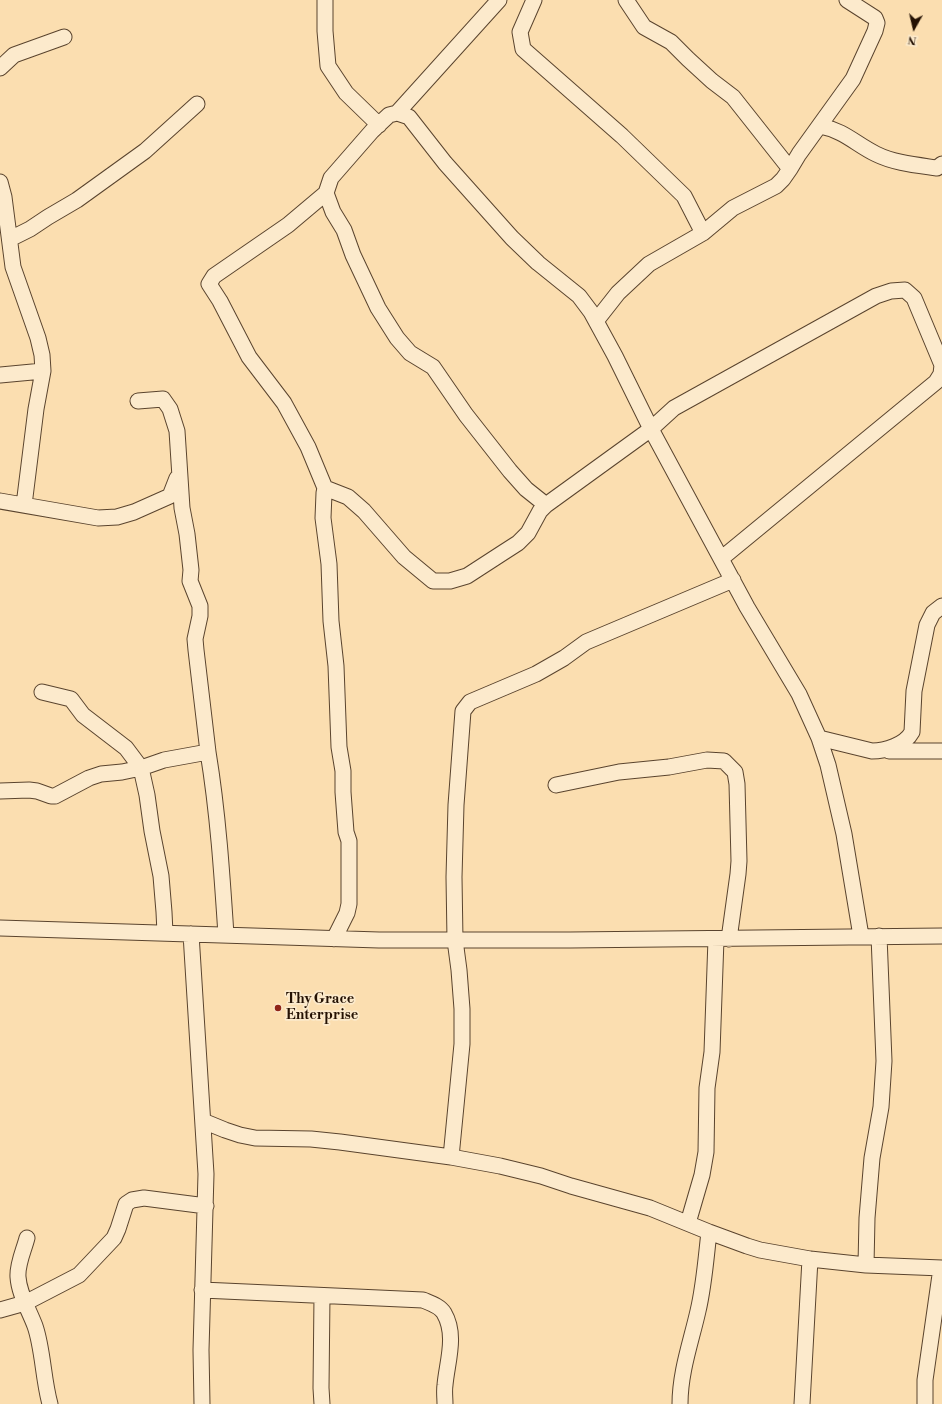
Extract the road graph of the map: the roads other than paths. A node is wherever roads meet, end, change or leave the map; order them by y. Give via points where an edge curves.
1 (325, 0) edge
2 (498, 0) edge
3 (534, 0) edge
4 (626, 0) edge
5 (847, 0) edge
6 (64, 37) dead end
7 (0, 68) edge
8 (197, 104) dead end
9 (397, 113) junction
10 (378, 124) junction
11 (820, 126) junction
12 (942, 164) edge
13 (790, 169) junction
14 (0, 182) edge
15 (326, 193) junction
16 (703, 233) junction
17 (10, 239) junction
18 (596, 321) junction
19 (942, 365) edge
20 (43, 371) junction
21 (0, 374) edge
22 (138, 401) dead end
23 (650, 429) junction
24 (179, 473) junction
25 (325, 488) junction
26 (0, 501) edge
27 (24, 505) junction
28 (546, 505) junction
29 (722, 558) junction
30 (733, 580) junction
31 (942, 606) edge
32 (42, 692) dead end
33 (819, 738) junction
34 (880, 751) junction
35 (942, 751) edge
36 (208, 752) junction
37 (141, 768) junction
38 (556, 785) dead end
39 (0, 791) edge
40 (0, 928) edge
41 (165, 933) junction
42 (191, 934) junction
43 (226, 935) junction
44 (861, 936) junction
45 (879, 936) junction
46 (942, 936) edge
47 (334, 939) junction
48 (723, 939) junction
49 (455, 940) junction
50 (203, 1121) junction
51 (451, 1156) junction
52 (206, 1206) junction
53 (688, 1223) junction
54 (709, 1232) junction
55 (27, 1238) dead end
56 (810, 1259) junction
57 (866, 1265) junction
58 (942, 1268) edge
59 (202, 1290) junction
60 (322, 1296) junction
61 (25, 1303) junction
62 (0, 1310) edge
63 (50, 1404) edge
64 (202, 1404) edge
65 (322, 1404) edge
66 (445, 1404) edge
67 (680, 1404) edge
68 (802, 1404) edge
69 (925, 1404) edge

1 - 10 street via 328,66 346,93
2 - 9 street
3 - 16 street via 520,32 523,49 622,136 684,196
4 - 13 street via 644,27 672,42 712,81 733,97
5 - 11 street via 875,18 877,23 853,79
6 - 7 street via 14,55
8 - 17 street via 145,151 77,200
9 - 10 street via 389,115
9 - 18 street via 409,117 497,222 538,263 579,296
10 - 15 street via 331,178
11 - 12 street via 842,133 877,155 937,168
11 - 13 street
13 - 16 street via 776,186 733,208
14 - 17 street
15 - 25 street via 288,225 214,276 209,284 249,357 284,403 308,447
15 - 28 street via 378,308 397,338 410,354 434,367 466,415 510,471 526,489
16 - 18 street via 649,264 618,293
17 - 20 street via 13,267 38,338
18 - 23 street
19 - 23 street via 914,298 905,290 891,291 876,296 674,408
19 - 29 street via 941,374 936,382
20 - 21 street
20 - 27 street
22 - 24 street via 163,399 170,409 177,431
23 - 28 street
23 - 29 street
24 - 27 street via 170,496 117,517 98,518
24 - 36 street via 190,581 200,606 195,639
25 - 28 street via 348,497 364,511 404,557 433,581 450,581 466,576 504,552 528,533
25 - 47 street via 323,518 329,564 339,747 349,850 349,904
26 - 27 street
29 - 30 street
30 - 33 street via 799,694
30 - 49 street via 586,642 536,674 475,699 465,706 456,805
31 - 34 street via 933,613 927,625 914,690 912,732 905,742
32 - 37 street via 71,699 83,715 126,748
33 - 34 street
33 - 44 street via 844,834
34 - 35 street
36 - 37 street via 164,760
36 - 43 street via 216,797
37 - 39 street via 101,774 55,796 29,790
37 - 41 street via 161,876
38 - 48 street via 618,772 706,760 724,761 735,772 737,784 738,868
40 - 41 street
41 - 42 street
42 - 43 street
42 - 50 street
43 - 47 street
44 - 45 street
44 - 48 street
45 - 46 street
45 - 57 street via 884,1061 881,1107 872,1158
47 - 49 street
48 - 49 street
48 - 53 street via 707,1088 706,1152
49 - 51 street via 462,1009 462,1044
50 - 51 street via 254,1138 311,1139
50 - 52 street
51 - 53 street via 541,1176 650,1208
52 - 59 street
52 - 61 street via 144,1198 132,1200 126,1204 114,1238 79,1275
53 - 54 street
54 - 56 street via 760,1250
54 - 67 street via 699,1309 683,1369
55 - 61 street via 18,1269
56 - 57 street
56 - 68 street
57 - 58 street
58 - 69 street via 925,1380
59 - 60 street
59 - 64 street
60 - 65 street
60 - 66 street via 423,1300 444,1312 449,1325 451,1346
61 - 62 street
61 - 63 street via 35,1326

